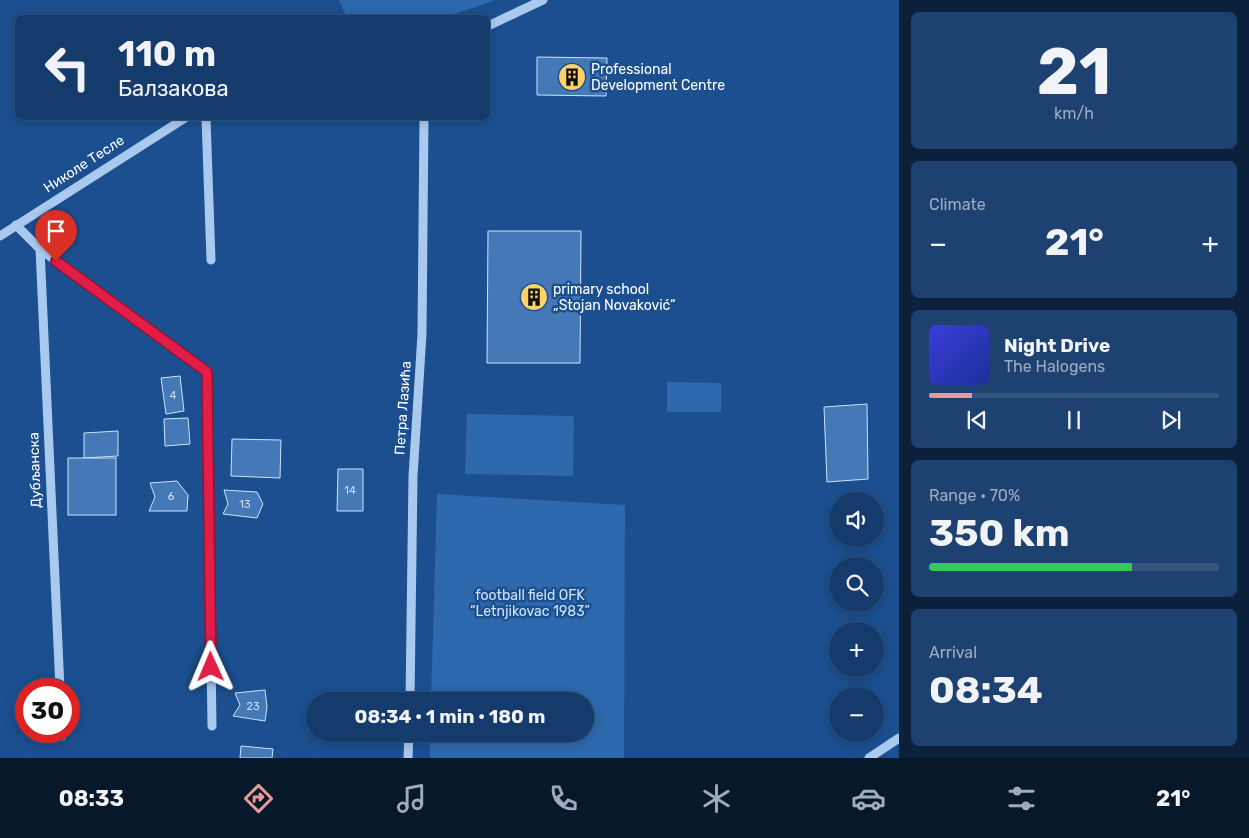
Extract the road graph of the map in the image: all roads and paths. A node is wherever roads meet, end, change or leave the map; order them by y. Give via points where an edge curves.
1 (543, 0) edge
2 (490, 25) edge
3 (182, 120) edge
4 (206, 120) edge
5 (424, 120) edge
6 (16, 225) junction
7 (0, 236) edge
8 (40, 249) junction
9 (211, 260) dead end
10 (60, 678) edge
11 (410, 692) edge
12 (212, 726) dead end
13 (899, 738) edge
14 (409, 742) edge
15 (408, 758) edge
16 (869, 758) edge

1 - 2 street
3 - 6 street, Николе Тесле
4 - 9 street
5 - 11 street, Петра Лазића via 422,334 413,476
6 - 7 street, Николе Тесле
6 - 8 street
8 - 10 street, Дубљанска
8 - 12 street via 207,372
13 - 16 street
14 - 15 street

